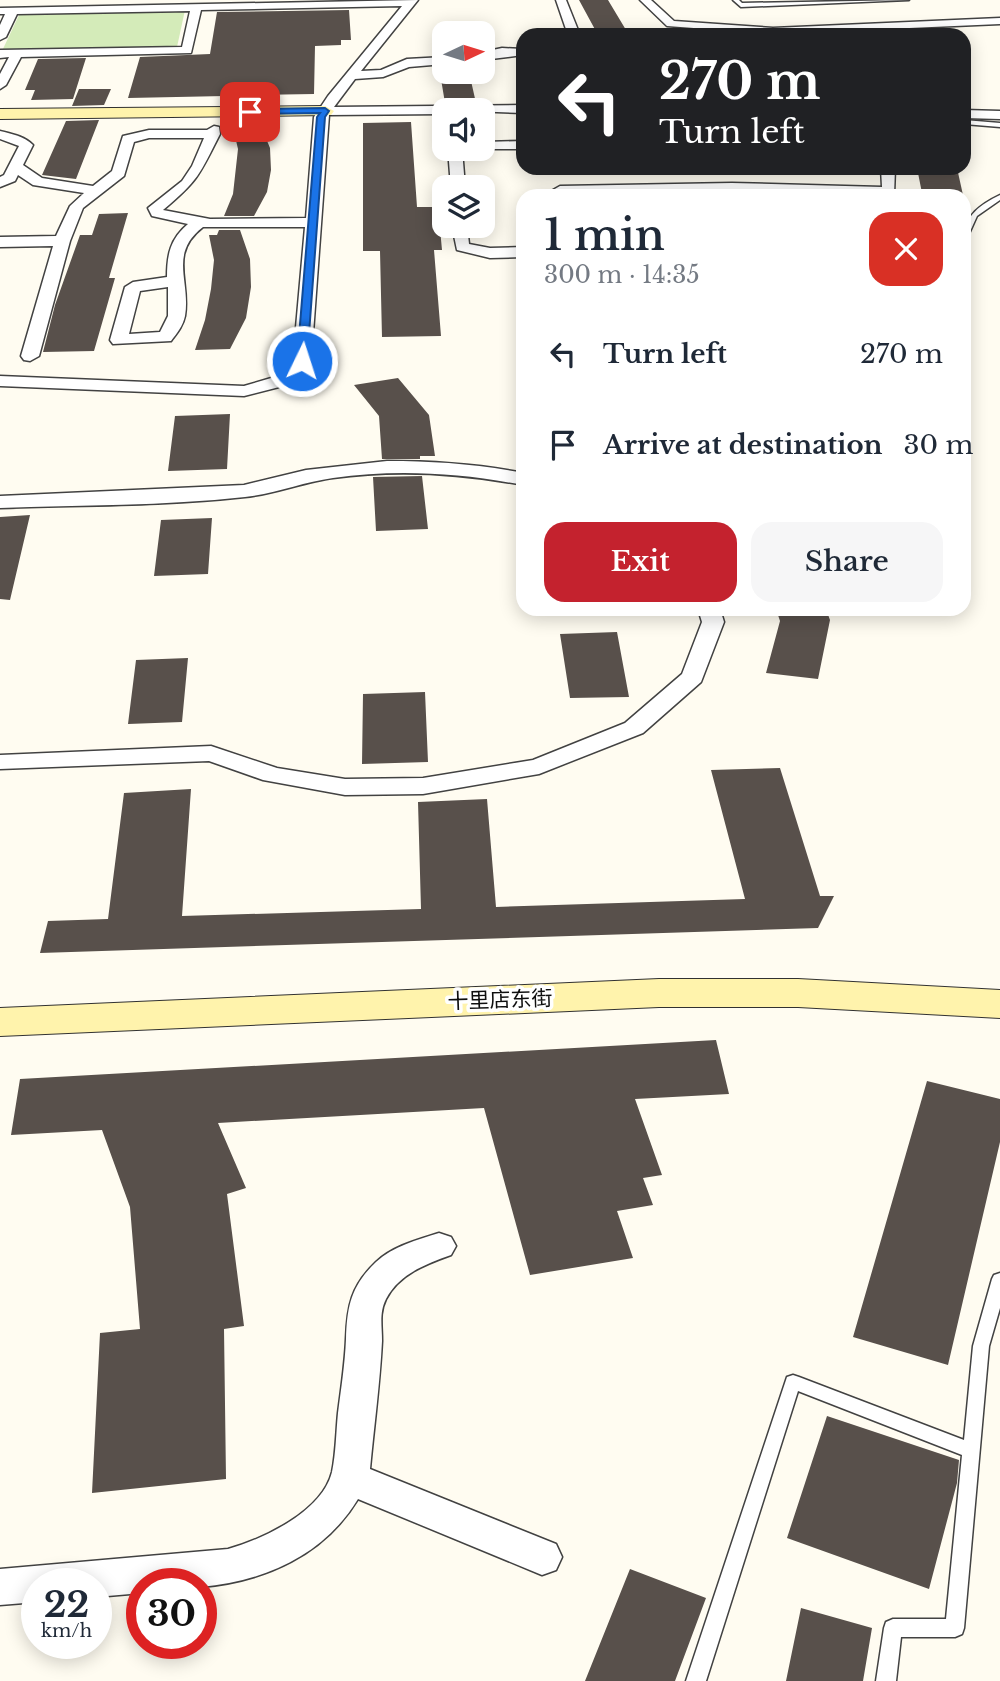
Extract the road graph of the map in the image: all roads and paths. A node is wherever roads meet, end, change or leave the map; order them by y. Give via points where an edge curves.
1 (561, 0) edge
2 (645, 0) edge
3 (736, 0) edge
4 (906, 0) edge
5 (412, 1) edge
6 (196, 7) junction
7 (13, 10) junction
8 (0, 11) edge
9 (1000, 21) edge
10 (571, 28) edge
11 (731, 28) edge
12 (814, 28) edge
13 (0, 37) edge
14 (516, 52) edge
15 (495, 53) edge
16 (0, 54) edge
17 (17, 54) junction
18 (432, 62) edge
19 (351, 76) junction
20 (0, 85) edge
21 (516, 109) edge
22 (325, 111) junction
23 (0, 114) edge
24 (971, 114) edge
25 (1000, 115) edge
26 (971, 123) edge
27 (1000, 125) edge
28 (0, 135) edge
29 (516, 145) edge
30 (495, 146) edge
31 (16, 167) junction
32 (672, 175) edge
33 (0, 183) edge
34 (559, 188) edge
35 (677, 188) junction
36 (702, 189) edge
37 (96, 191) junction
38 (1000, 197) edge
39 (193, 203) dead end
40 (971, 221) edge
41 (200, 222) junction
42 (312, 222) junction
43 (221, 223) junction
44 (461, 238) edge
45 (62, 241) junction
46 (0, 242) edge
47 (516, 253) edge
48 (175, 281) dead end
49 (30, 356) dead end
50 (0, 381) edge
51 (516, 477) edge
52 (0, 502) edge
53 (711, 616) edge
54 (0, 762) edge
55 (1000, 1004) edge
56 (0, 1021) edge
57 (439, 1246) dead end
58 (1000, 1279) edge
59 (971, 1451) junction
60 (350, 1478) junction
61 (542, 1557) dead end
62 (112, 1577) edge
63 (21, 1585) edge
64 (0, 1587) edge
65 (696, 1681) edge
66 (886, 1681) edge

1 - 10 street
2 - 11 street via 671,24
3 - 4 lane via 741,5
5 - 6 street
5 - 19 street
6 - 7 street
6 - 17 street via 187,50
7 - 8 street
7 - 13 street
9 - 12 street
14 - 15 street
16 - 17 street
17 - 20 street
18 - 19 street
19 - 22 street
21 - 22 street
22 - 23 street
22 - 42 street
24 - 25 street
26 - 27 lane
28 - 31 street via 26,145
29 - 30 street
31 - 33 street via 10,178
31 - 37 street via 38,181
32 - 35 street
34 - 35 street
35 - 36 street
37 - 41 street via 120,173 128,139 214,132 195,177 155,208 158,213
37 - 45 street via 77,206
38 - 40 lane
39 - 43 street via 196,215
41 - 43 street
41 - 48 street via 181,239 173,266
42 - 43 street
42 - 50 street via 302,361 296,374 286,380 244,391
44 - 47 street via 462,247
45 - 46 street
45 - 49 street
51 - 52 street via 400,467 307,476 249,491 185,497
53 - 54 street via 693,677 634,728 539,767 423,786 345,787 272,775 211,753
55 - 56 street, 十里店东街 via 798,993 659,993
57 - 60 street via 412,1255 389,1270 372,1291 363,1314
58 - 59 lane via 981,1346
59 - 65 lane via 793,1382
59 - 66 lane via 955,1628 893,1628
60 - 61 street
60 - 62 street via 331,1509 302,1536 267,1556 228,1567
63 - 64 street

